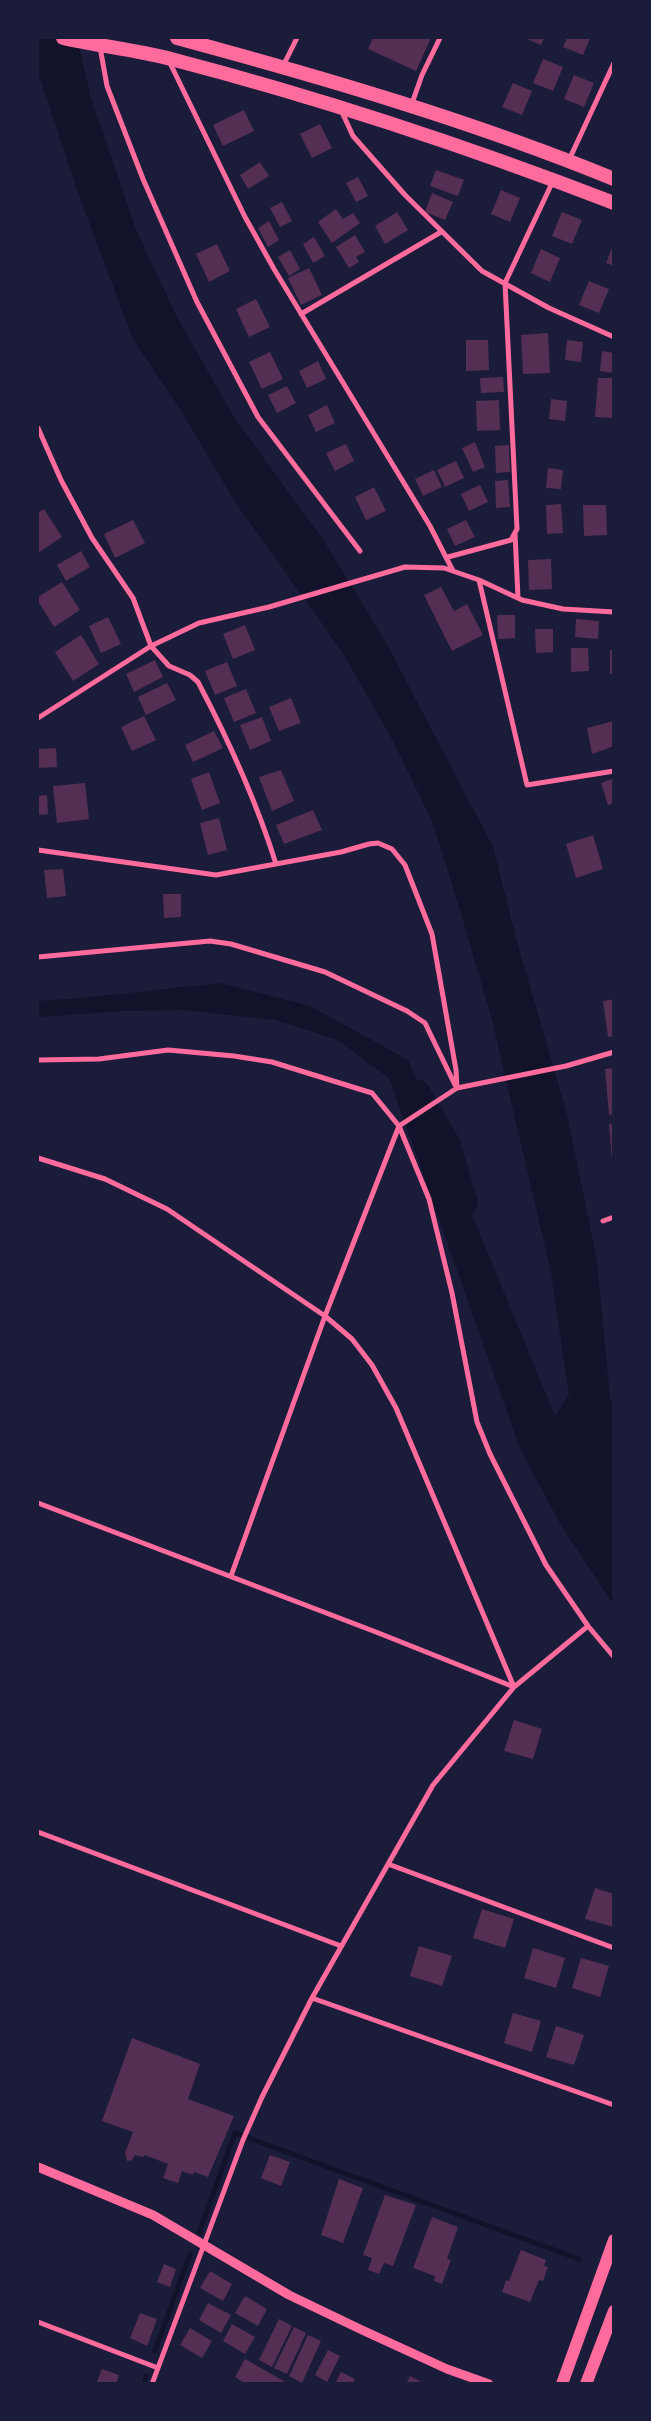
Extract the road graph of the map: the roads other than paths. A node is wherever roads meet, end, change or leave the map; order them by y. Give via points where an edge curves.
1 (64, 38) edge
2 (177, 38) edge
3 (297, 38) edge
4 (440, 38) edge
5 (100, 46) junction
6 (168, 58) junction
7 (614, 63) edge
8 (283, 66) junction
9 (411, 106) junction
10 (340, 108) junction
11 (569, 161) junction
12 (614, 179) edge
13 (554, 180) junction
14 (614, 203) edge
15 (441, 232) junction
16 (505, 283) junction
17 (301, 314) junction
18 (614, 337) edge
19 (38, 428) edge
20 (515, 532) junction
21 (360, 551) dead end
22 (448, 557) junction
23 (453, 571) junction
24 (479, 580) junction
25 (518, 598) junction
26 (614, 612) edge
27 (150, 646) junction
28 (38, 718) edge
29 (614, 771) edge
30 (38, 850) edge
31 (276, 864) junction
32 (38, 957) edge
33 (614, 1052) edge
34 (38, 1060) edge
35 (457, 1088) junction
36 (399, 1126) junction
37 (38, 1158) edge
38 (614, 1217) edge
39 (603, 1221) dead end
40 (325, 1316) junction
41 (38, 1504) edge
42 (231, 1576) junction
43 (588, 1626) junction
44 (614, 1657) edge
45 (514, 1687) junction
46 (38, 1832) edge
47 (388, 1864) junction
48 (341, 1946) junction
49 (614, 1948) edge
50 (312, 1998) junction
51 (614, 2105) edge
52 (38, 2167) edge
53 (614, 2240) edge
54 (205, 2245) junction
55 (614, 2310) edge
56 (38, 2322) edge
57 (158, 2368) junction
58 (152, 2384) edge
59 (489, 2384) edge
60 (562, 2384) edge
61 (586, 2384) edge

1 - 5 highway
2 - 8 highway
3 - 8 street
4 - 9 street
5 - 6 highway
5 - 21 street via 107,86 143,179 197,302 258,417
6 - 10 highway
6 - 17 street via 245,217
7 - 11 street
8 - 9 highway
9 - 11 highway
10 - 13 highway via 443,139
10 - 15 street via 353,136
11 - 12 highway
13 - 14 highway
13 - 16 street
15 - 16 street via 482,271
15 - 17 street
16 - 18 street via 549,308
16 - 20 street via 518,518
17 - 22 street
19 - 27 street via 92,538 133,598
20 - 22 street via 510,540
20 - 25 street
22 - 23 street
23 - 24 street
23 - 27 street via 424,566 405,567 269,607 199,623
24 - 25 street
24 - 29 street via 527,785
25 - 26 street via 563,609
27 - 28 street
27 - 31 street via 170,666 198,682 231,745 262,817
30 - 31 street via 216,875
31 - 35 street via 378,843 392,849 405,865 432,934
32 - 35 street via 210,941 232,944 325,972 425,1023
33 - 35 street via 566,1066
34 - 36 street via 99,1059 168,1050 272,1062 372,1093
35 - 36 street
36 - 40 street
36 - 43 street via 436,1225 478,1422 490,1454 546,1565
37 - 40 street via 105,1179 167,1209
38 - 39 street
40 - 42 street
40 - 45 street via 352,1339 372,1365 396,1408
41 - 42 street
42 - 45 street
43 - 44 street
43 - 45 street
45 - 47 street via 438,1777
46 - 48 street
47 - 48 street
47 - 49 street
48 - 50 street
50 - 51 street
50 - 54 street via 246,2133
52 - 54 street via 153,2215
53 - 60 main road
54 - 57 street
54 - 59 street via 305,2303 447,2369
55 - 61 main road
56 - 57 street
57 - 58 street

